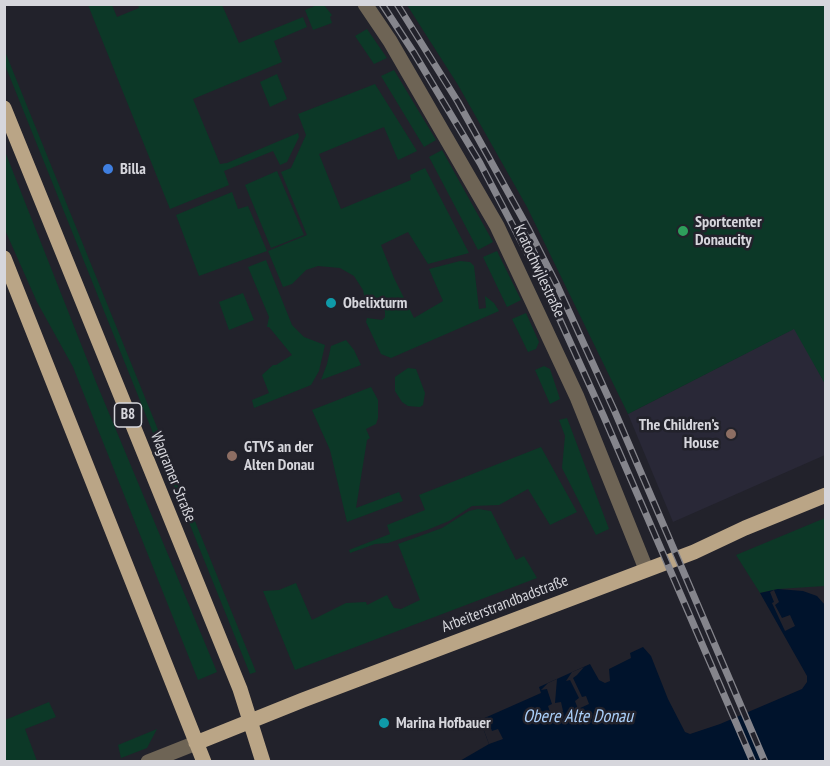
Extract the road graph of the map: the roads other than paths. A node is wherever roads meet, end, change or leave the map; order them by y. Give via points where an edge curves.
1 (365, 4) edge
2 (4, 108) edge
3 (4, 258) edge
4 (825, 495) edge
5 (646, 569) junction
6 (251, 722) junction
7 (196, 743) junction
8 (148, 762) edge
9 (204, 762) edge
10 (263, 762) edge

1 - 5 street, Kratochwjlestraße via 390,40 497,226 578,397
2 - 6 main road, Wagramer Straße / B8
3 - 7 main road
4 - 5 main road, Arbeiterstrandbadstraße
5 - 6 main road, Arbeiterstrandbadstraße
6 - 7 main road, Arbeiterstrandbadstraße
6 - 10 main road, Wagramer Straße / B8
7 - 8 street
7 - 9 main road

